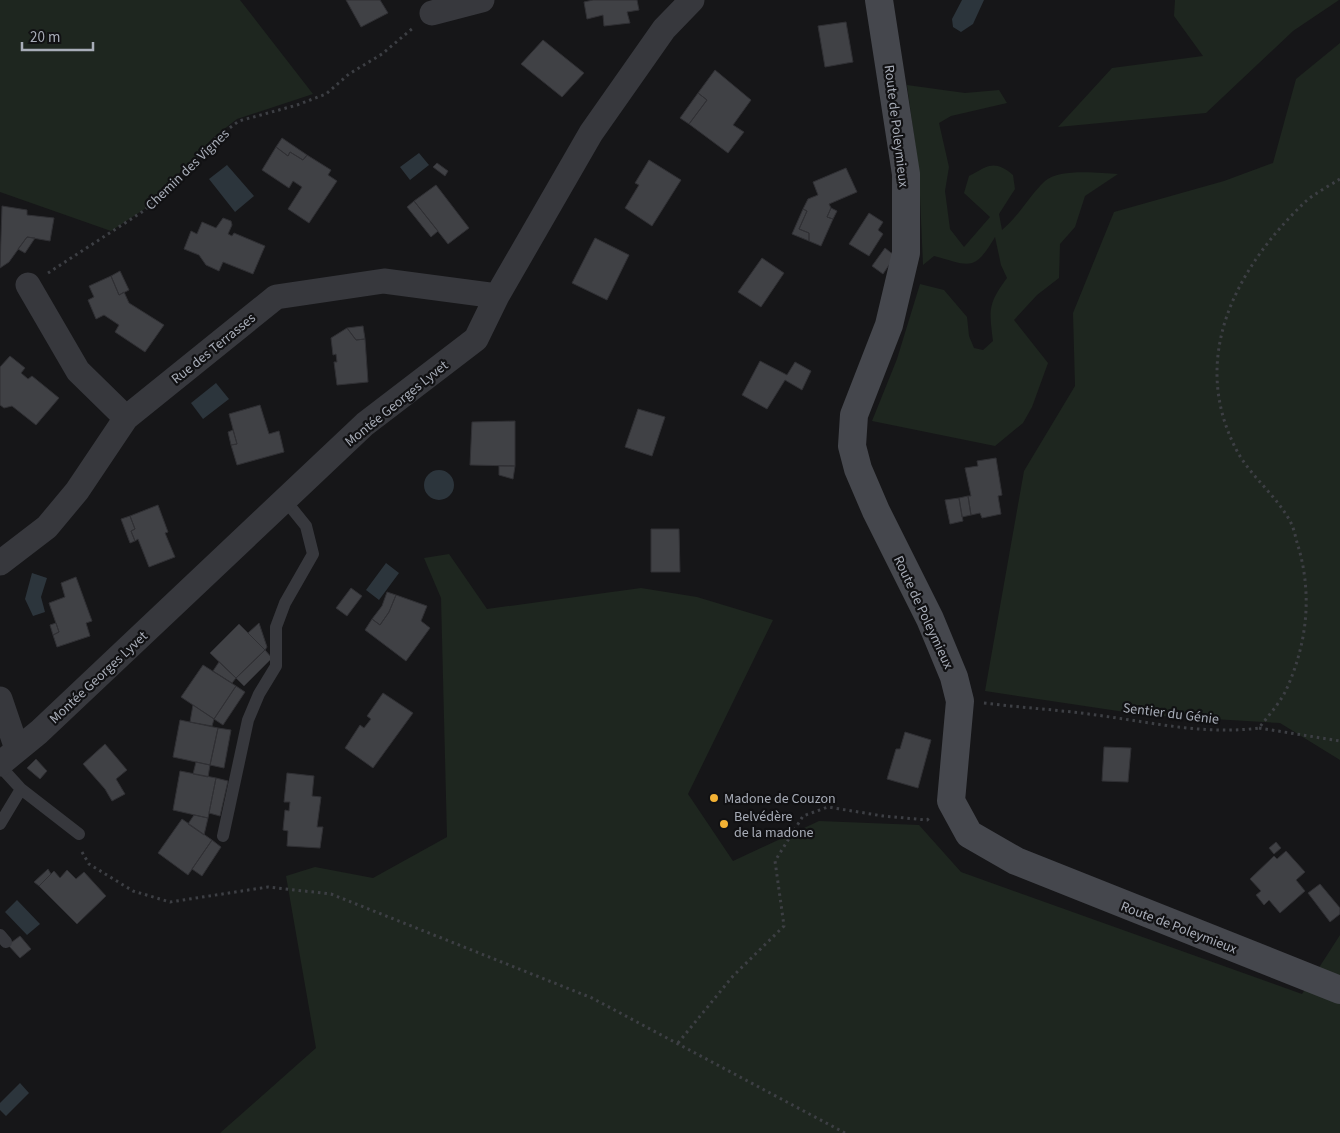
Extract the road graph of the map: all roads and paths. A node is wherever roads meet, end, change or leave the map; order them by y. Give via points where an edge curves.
1 (482, 0) edge
2 (692, 0) edge
3 (879, 0) edge
4 (432, 13) joint
5 (1340, 179) edge
6 (28, 285) joint
7 (497, 296) junction
8 (126, 418) junction
9 (285, 500) junction
10 (0, 563) edge
11 (0, 699) edge
12 (960, 701) junction
13 (1259, 728) junction
14 (1340, 740) edge
15 (6, 760) edge
16 (21, 789) junction
17 (951, 801) junction
18 (0, 824) edge
19 (79, 834) joint
20 (223, 836) dead end
21 (1340, 990) edge
22 (678, 1043) junction
23 (845, 1133) edge

1 - 4 street
2 - 7 street, Montée Georges Lyvet via 664,29 591,133
3 - 12 street, Route de Poleymieux via 906,174 906,253 889,325 854,415 852,446 876,511 954,677
4 - 6 path, Chemin des Vignes via 326,94 297,106 239,122 215,139 145,210
5 - 13 path via 1307,201 1263,248 1235,294 1217,347 1219,403 1238,451 1291,523 1304,567 1308,610 1302,644 1286,690
6 - 8 street via 78,371
7 - 8 street, Rue des Terrasses via 384,281 276,297
7 - 9 street, Montée Georges Lyvet via 476,339 365,424
8 - 10 street, Rue des Terrasses via 77,491 47,526
9 - 15 street, Montée Georges Lyvet
9 - 20 lane via 306,526 313,554 285,603 276,627 276,666 258,694 248,720
11 - 15 street
12 - 13 path, Sentier du Génie via 1200,730 1233,732
12 - 17 street, Route de Poleymieux
13 - 14 path, Sentier du Génie
15 - 16 lane
16 - 18 lane
16 - 19 lane
17 - 21 street, Route de Poleymieux via 969,834 1016,861
17 - 22 path via 927,820 828,807 803,816 775,860 784,926 733,976
19 - 22 path via 82,855 89,864 133,891 170,902 268,887 331,894 592,998
22 - 23 path

